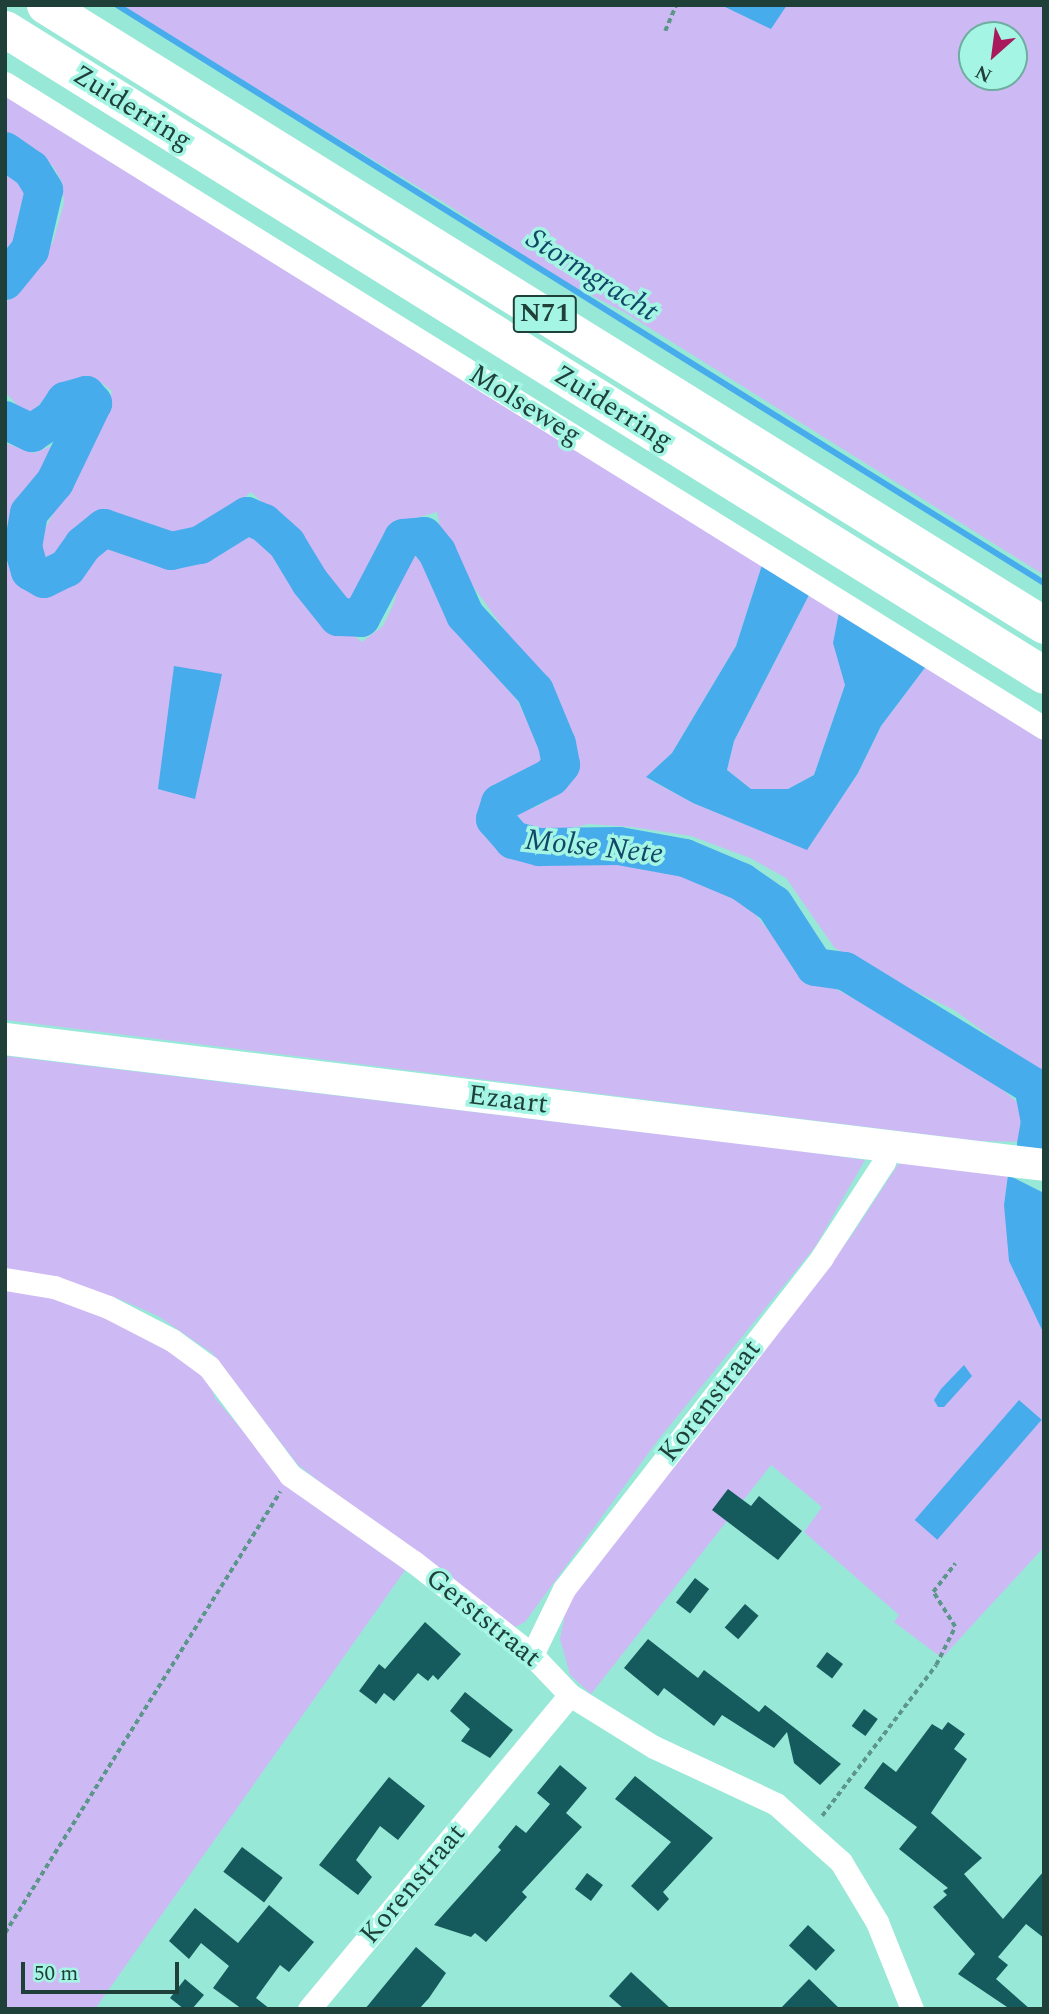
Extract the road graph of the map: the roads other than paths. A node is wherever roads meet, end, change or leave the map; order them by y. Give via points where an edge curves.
1 (46, 5) edge
2 (5, 29) edge
3 (5, 83) edge
4 (1044, 625) edge
5 (1044, 676) edge
6 (1044, 728) edge
7 (5, 1039) edge
8 (888, 1146) junction
9 (1044, 1164) edge
10 (5, 1279) edge
11 (532, 1655) junction
12 (570, 1695) junction
13 (309, 2009) edge
14 (912, 2009) edge

1 - 4 highway, Zuiderring / N71
2 - 5 highway, Zuiderring / N71
3 - 6 street, Molseweg
7 - 8 main road, Ezaart
8 - 9 main road, Ezaart
8 - 11 street, Korenstraat via 884,1162 822,1257 564,1588
10 - 11 street, Gerststraat via 54,1287 108,1307 172,1340 209,1367 290,1475 414,1562
11 - 12 street, Gerststraat
12 - 13 street, Korenstraat
12 - 14 street, Gerststraat via 654,1747 757,1792 811,1832 841,1862 877,1922

